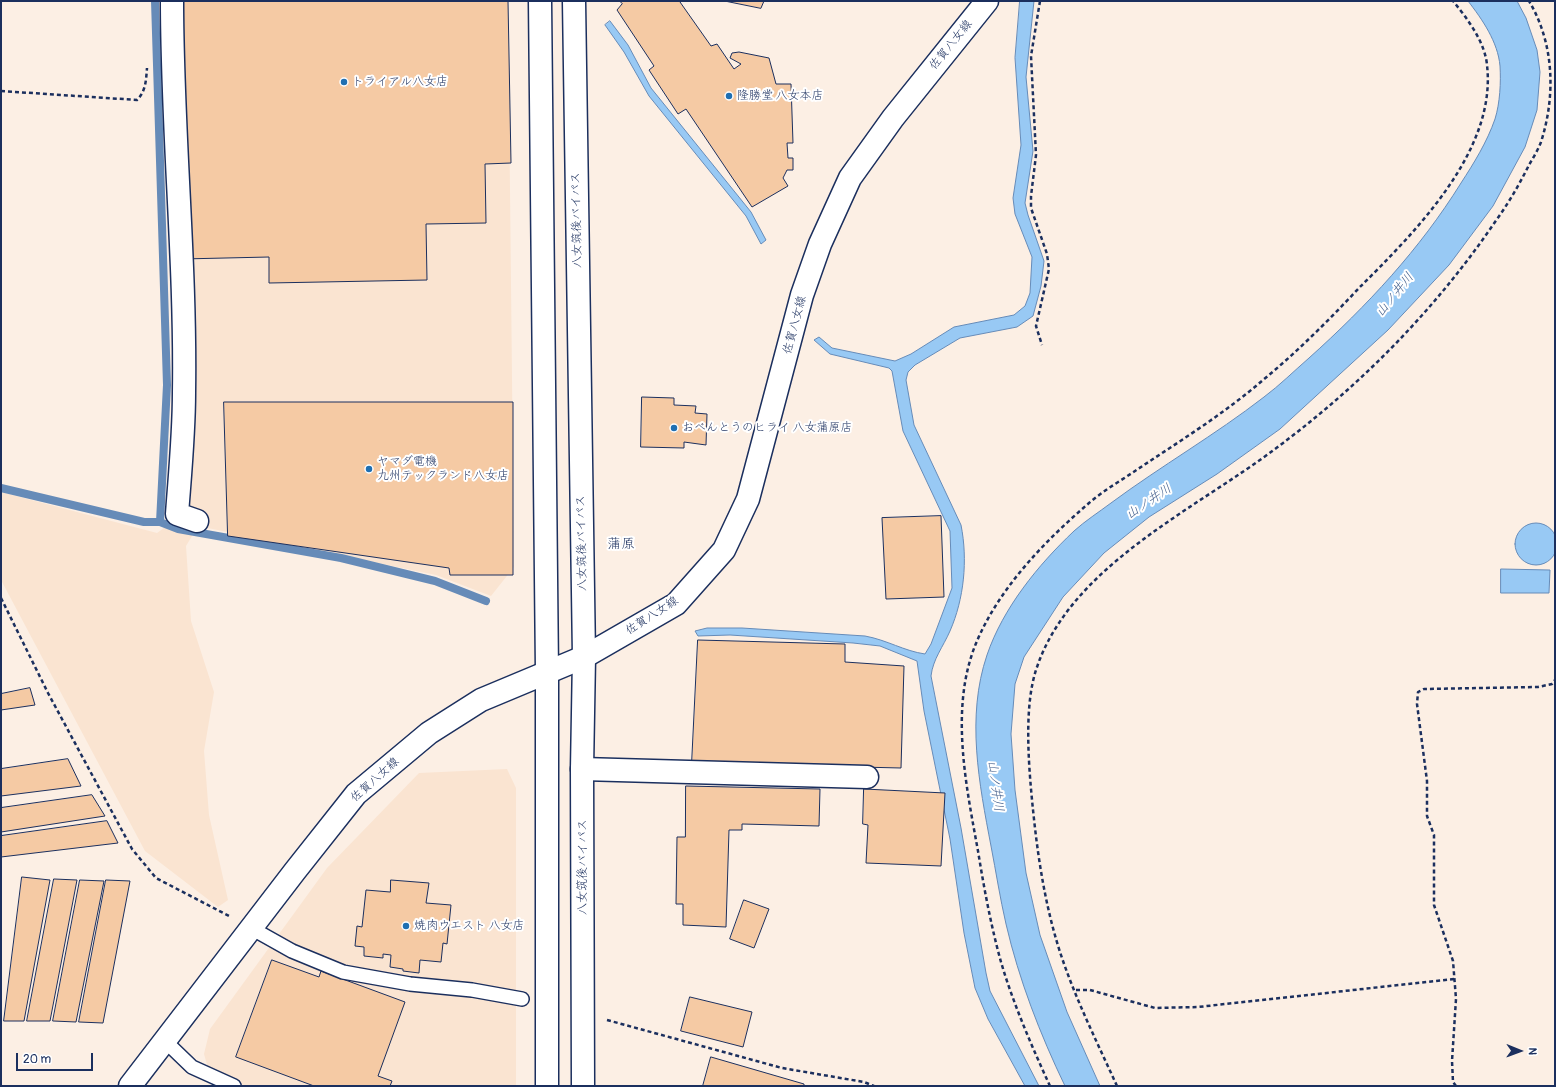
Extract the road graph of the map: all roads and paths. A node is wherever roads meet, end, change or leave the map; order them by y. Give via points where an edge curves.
1 (172, 1) edge
2 (540, 1) edge
3 (574, 1) edge
4 (986, 1) edge
5 (1040, 1) edge
6 (1453, 1) edge
7 (1529, 1) edge
8 (172, 61) junction
9 (1, 92) edge
10 (1042, 345) dead end
11 (197, 521) dead end
12 (1, 598) edge
13 (584, 657) junction
14 (547, 672) junction
15 (1555, 680) edge
16 (582, 769) junction
17 (866, 777) dead end
18 (251, 928) junction
19 (1454, 979) junction
20 (1076, 990) junction
21 (522, 999) dead end
22 (605, 1019) dead end
23 (165, 1041) junction
24 (130, 1086) edge
25 (234, 1086) edge
26 (547, 1086) edge
27 (583, 1086) edge
28 (874, 1086) edge
29 (1050, 1086) edge
30 (1117, 1086) edge
31 (1456, 1086) edge

1 - 8 main road
2 - 14 main road
3 - 13 main road, 八女筑後バイパス
4 - 13 main road, 佐賀八女線 via 893,118 850,178 820,244 802,295 748,499 724,550 676,604
5 - 10 path via 1031,56 1036,155 1030,196 1031,208 1047,254 1049,269 1036,326
6 - 29 path via 1471,24 1487,61 1488,94 1479,130 1450,186 1413,234 1263,381 1091,501 1039,551 1001,596 976,642 965,679 961,735 968,800 989,915 1002,965 1036,1057
7 - 20 path via 1537,14 1549,48 1551,94 1541,143 1513,197 1468,263 1404,337 1336,401 1273,451 1134,544 1080,596 1048,643 1036,669 1031,691 1028,758 1035,833 1042,882 1061,953
8 - 9 path via 148,62 145,86 137,100
8 - 11 main road via 184,339 184,394 177,514
12 - 18 path via 48,693 132,849 156,878
13 - 14 main road, 佐賀八女線
13 - 16 main road, 八女筑後バイパス
14 - 18 main road, 佐賀八女線 via 481,700 436,729 356,794
14 - 26 main road
15 - 19 path via 1552,684 1538,687 1424,689 1418,692 1417,704 1427,781 1427,816 1434,835 1434,905 1453,961
16 - 17 main road
16 - 27 main road, 八女筑後バイパス
18 - 21 lane via 292,951 343,972
18 - 23 main road, 佐賀八女線
19 - 20 path via 1198,1007 1155,1008 1090,990
19 - 31 path via 1456,998 1452,1061 1453,1082
20 - 30 path
22 - 28 path via 782,1068 864,1082
23 - 24 main road, 佐賀八女線
23 - 25 lane via 192,1067

